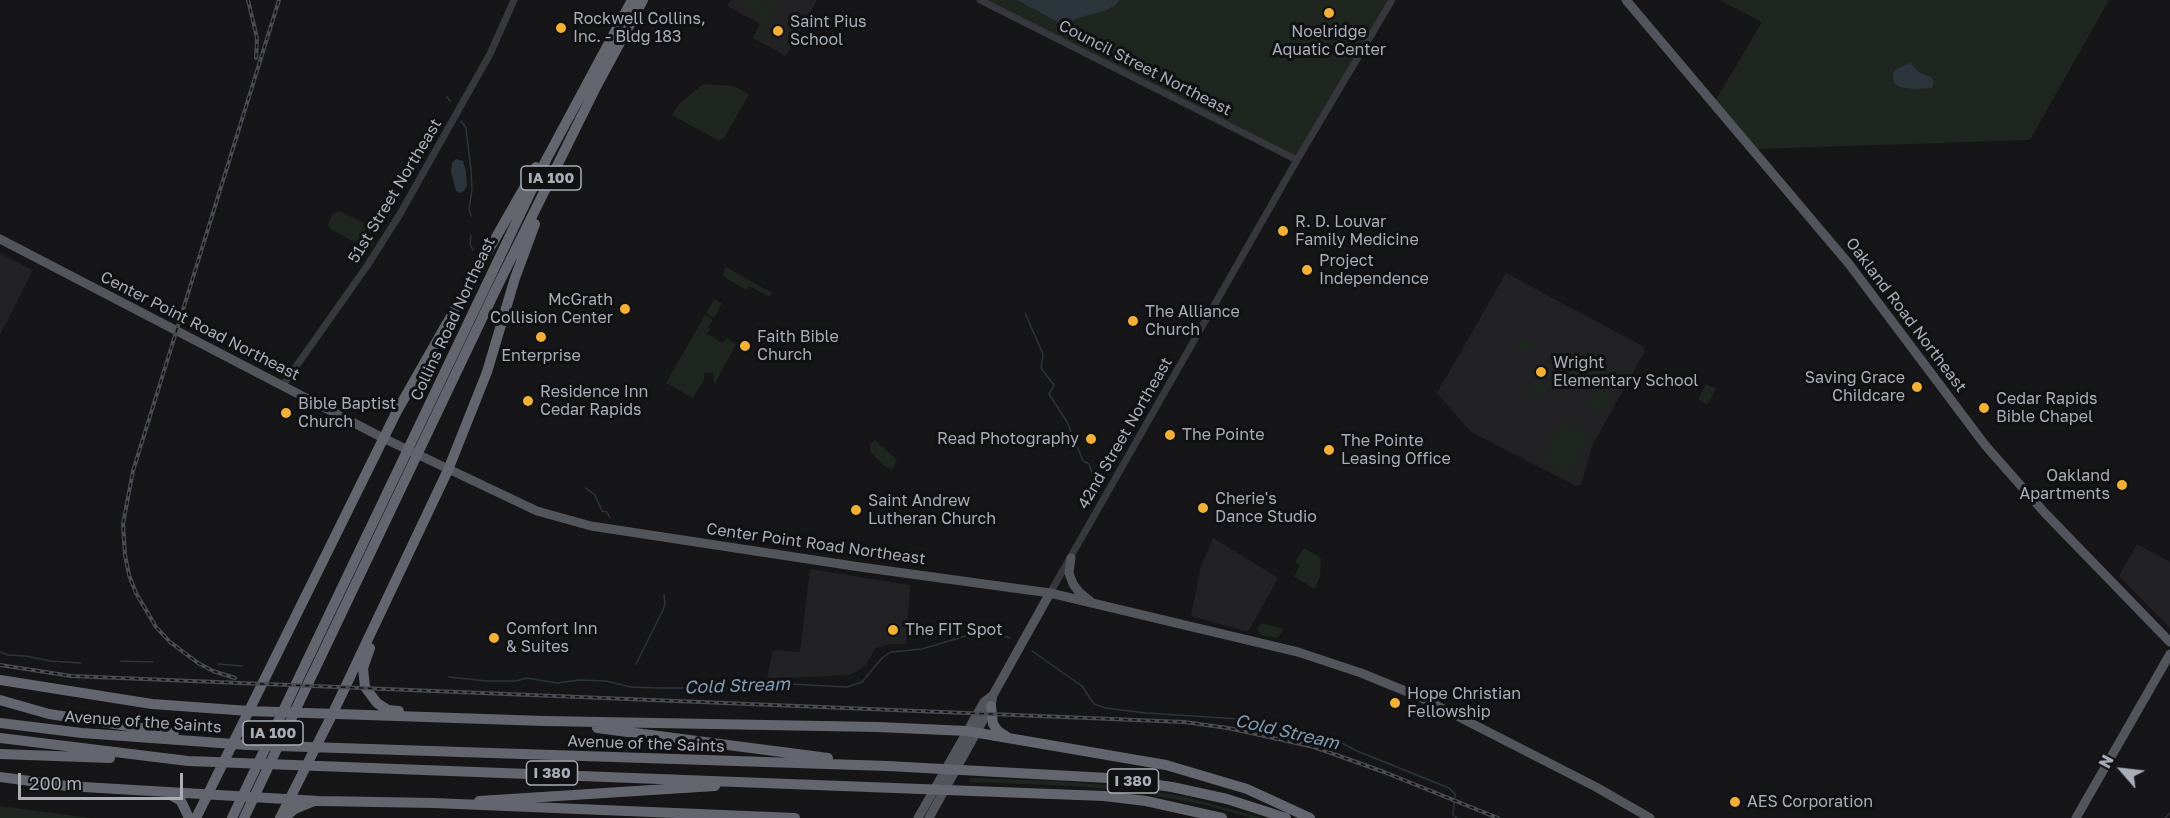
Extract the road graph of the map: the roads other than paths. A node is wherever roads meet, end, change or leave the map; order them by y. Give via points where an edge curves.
1 (514, 0) edge
2 (632, 0) edge
3 (643, 0) edge
4 (980, 0) edge
5 (1392, 0) edge
6 (1626, 0) edge
7 (596, 87) junction
8 (567, 119) junction
9 (1297, 160) junction
10 (0, 239) edge
11 (283, 385) junction
12 (420, 436) junction
13 (383, 438) junction
14 (448, 470) junction
15 (1071, 558) junction
16 (1050, 593) junction
17 (1092, 603) junction
18 (2170, 642) edge
19 (2170, 654) edge
20 (358, 668) junction
21 (0, 680) edge
22 (0, 700) edge
23 (992, 700) junction
24 (248, 705) junction
25 (332, 715) junction
26 (440, 717) junction
27 (544, 721) junction
28 (0, 723) edge
29 (971, 731) junction
30 (0, 738) edge
31 (1010, 738) junction
32 (248, 745) junction
33 (0, 754) edge
34 (188, 761) junction
35 (888, 766) junction
36 (0, 777) edge
37 (767, 783) junction
38 (211, 789) junction
39 (148, 791) junction
40 (290, 799) junction
41 (319, 801) junction
42 (434, 803) junction
43 (239, 816) edge
44 (189, 818) edge
45 (196, 818) edge
46 (280, 818) edge
47 (284, 818) edge
48 (795, 818) edge
49 (918, 818) edge
50 (929, 818) edge
51 (1222, 818) edge
52 (1286, 818) edge
53 (1310, 818) edge
54 (1650, 818) edge
55 (2076, 818) edge

1 - 11 street, 51st Street Northeast via 490,54 400,214
2 - 8 highway, Collins Road Northeast / IA 100
3 - 7 highway, Collins Road Northeast / IA 100
4 - 9 street, Council Street Northeast
5 - 9 street, 42nd Street Northeast
6 - 18 main road, Oakland Road Northeast via 1849,264 1985,445
7 - 12 highway, Collins Road Northeast / IA 100
7 - 14 highway via 532,231 487,372
8 - 12 highway, Collins Road Northeast / IA 100
8 - 13 highway via 549,143
9 - 15 street, 42nd Street Northeast
10 - 11 main road, Center Point Road Northeast
11 - 13 main road, Center Point Road Northeast
12 - 43 highway, Collins Road Northeast / IA 100
13 - 14 main road, Center Point Road Northeast
13 - 24 highway via 264,681
14 - 16 main road, Center Point Road Northeast via 528,508 576,523
14 - 20 highway
15 - 16 street, 42nd Street Northeast
15 - 17 main road via 1069,573 1073,584
16 - 17 main road, Center Point Road Northeast
16 - 23 main road, 42nd Street Northeast
17 - 54 main road, Center Point Road Northeast via 1298,652 1399,687
19 - 55 main road
20 - 25 highway
20 - 26 highway via 365,687 388,710
21 - 24 highway via 152,704 227,709
22 - 32 highway via 49,714
23 - 29 main road, 42nd Street Northeast
23 - 31 highway via 996,728
24 - 25 highway
24 - 38 highway
25 - 26 highway
25 - 40 highway
26 - 27 highway
27 - 29 highway
27 - 35 highway
28 - 32 highway, Avenue of the Saints / I 380
29 - 31 highway
29 - 49 main road, 42nd Street Northeast
29 - 50 main road, 42nd Street Northeast
30 - 34 highway, Avenue of the Saints / I 380
31 - 53 highway via 1189,771 1247,789
32 - 35 highway, Avenue of the Saints / I 380
33 - 34 highway
34 - 37 highway, Avenue of the Saints / I 380
35 - 52 highway, Avenue of the Saints / I 380 via 1154,783 1227,799
36 - 39 highway
37 - 42 highway
37 - 51 highway, Avenue of the Saints / I 380 via 1104,796
38 - 39 highway
38 - 40 highway
38 - 45 highway
39 - 44 highway via 177,798 185,805
40 - 41 highway
40 - 46 highway
41 - 42 highway
41 - 47 highway via 295,809
42 - 48 highway

